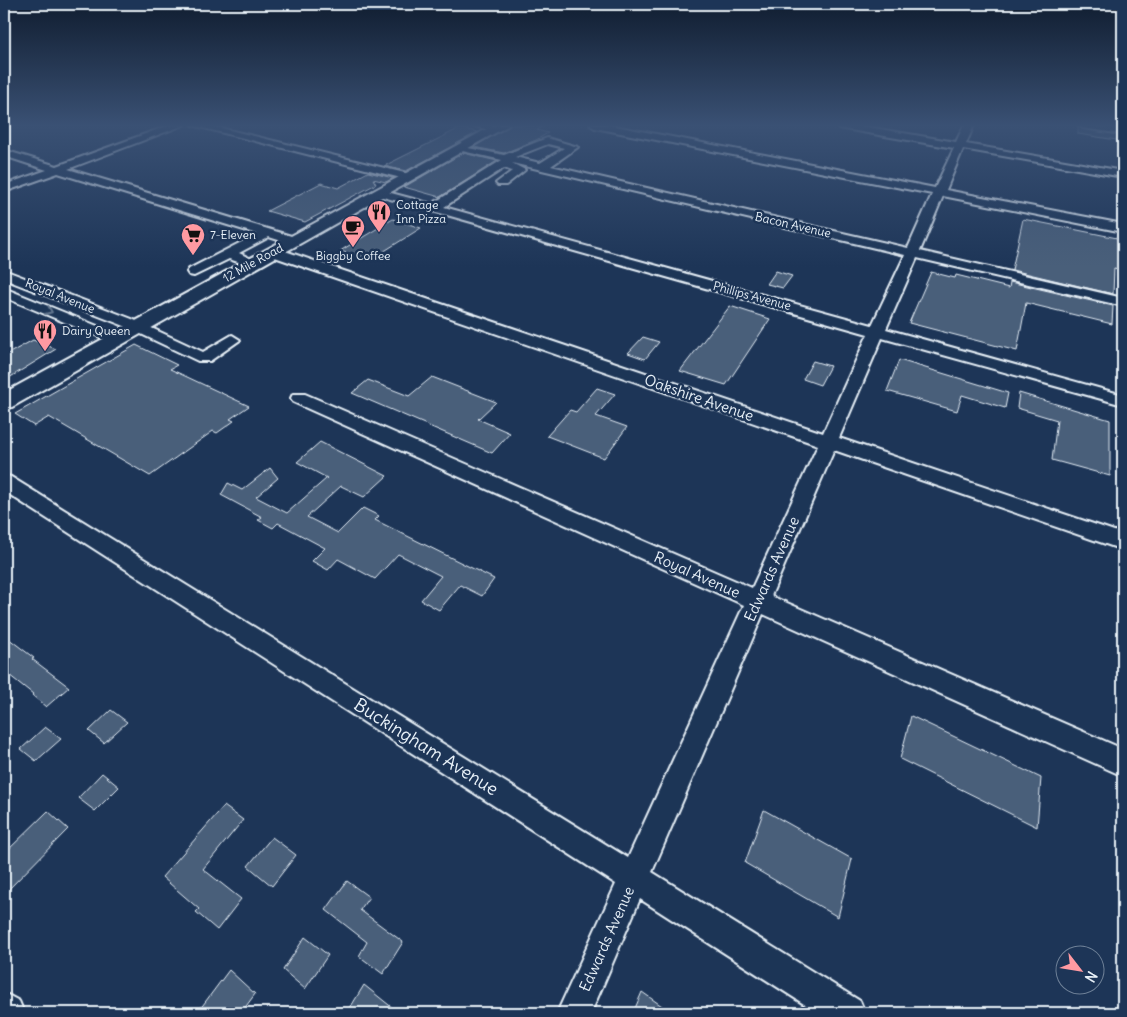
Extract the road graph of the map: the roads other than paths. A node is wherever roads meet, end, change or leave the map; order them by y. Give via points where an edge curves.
1 (52, 172) edge
2 (67, 172) edge
3 (390, 172) edge
4 (417, 172) edge
5 (490, 172) edge
6 (517, 172) edge
7 (570, 172) edge
8 (839, 172) edge
9 (948, 172) edge
10 (409, 177) junction
11 (502, 183) dead end
12 (4, 190) edge
13 (940, 192) junction
14 (380, 193) junction
15 (434, 208) junction
16 (1123, 228) edge
17 (268, 233) junction
18 (294, 241) junction
19 (274, 252) junction
20 (913, 253) junction
21 (228, 254) junction
22 (253, 263) junction
23 (194, 272) dead end
24 (6, 276) edge
25 (4, 292) edge
26 (1123, 302) edge
27 (138, 328) junction
28 (879, 332) junction
29 (226, 338) dead end
30 (117, 339) junction
31 (298, 398) dead end
32 (1123, 400) edge
33 (4, 402) edge
34 (828, 442) junction
35 (4, 482) edge
36 (1123, 542) edge
37 (758, 602) junction
38 (1123, 763) edge
39 (634, 878) junction
40 (4, 1010) edge
41 (7, 1013) edge
42 (574, 1013) edge
43 (848, 1013) edge

1 - 12 street
2 - 17 street
3 - 10 street
4 - 10 main road, 12 Mile Road
5 - 15 street
6 - 11 street
7 - 20 street, Bacon Avenue
8 - 13 street
9 - 13 street, Edwards Avenue
10 - 14 main road, 12 Mile Road
13 - 16 street
13 - 20 street, Edwards Avenue
14 - 15 street, Phillips Avenue
14 - 18 main road, 12 Mile Road
15 - 28 street, Phillips Avenue
17 - 18 street
17 - 21 street
18 - 19 main road, 12 Mile Road
19 - 22 main road, 12 Mile Road
19 - 34 street, Oakshire Avenue
20 - 26 street, Bacon Avenue
20 - 28 street, Edwards Avenue
21 - 22 street
21 - 23 street
22 - 27 main road, 12 Mile Road
24 - 27 street, Royal Avenue
25 -> 30 street, Royal Avenue
27 - 29 street, Royal Avenue via 198,355
27 - 30 main road, 12 Mile Road
28 - 32 street, Phillips Avenue
28 - 34 street, Edwards Avenue
30 - 33 main road, 12 Mile Road
31 - 37 street, Royal Avenue
34 - 36 street, Oakshire Avenue
34 - 37 street, Edwards Avenue
35 - 39 street, Buckingham Avenue
37 - 38 street, Royal Avenue
37 - 39 street, Edwards Avenue
39 - 42 street, Edwards Avenue
39 - 43 street, Buckingham Avenue
40 - 41 street

